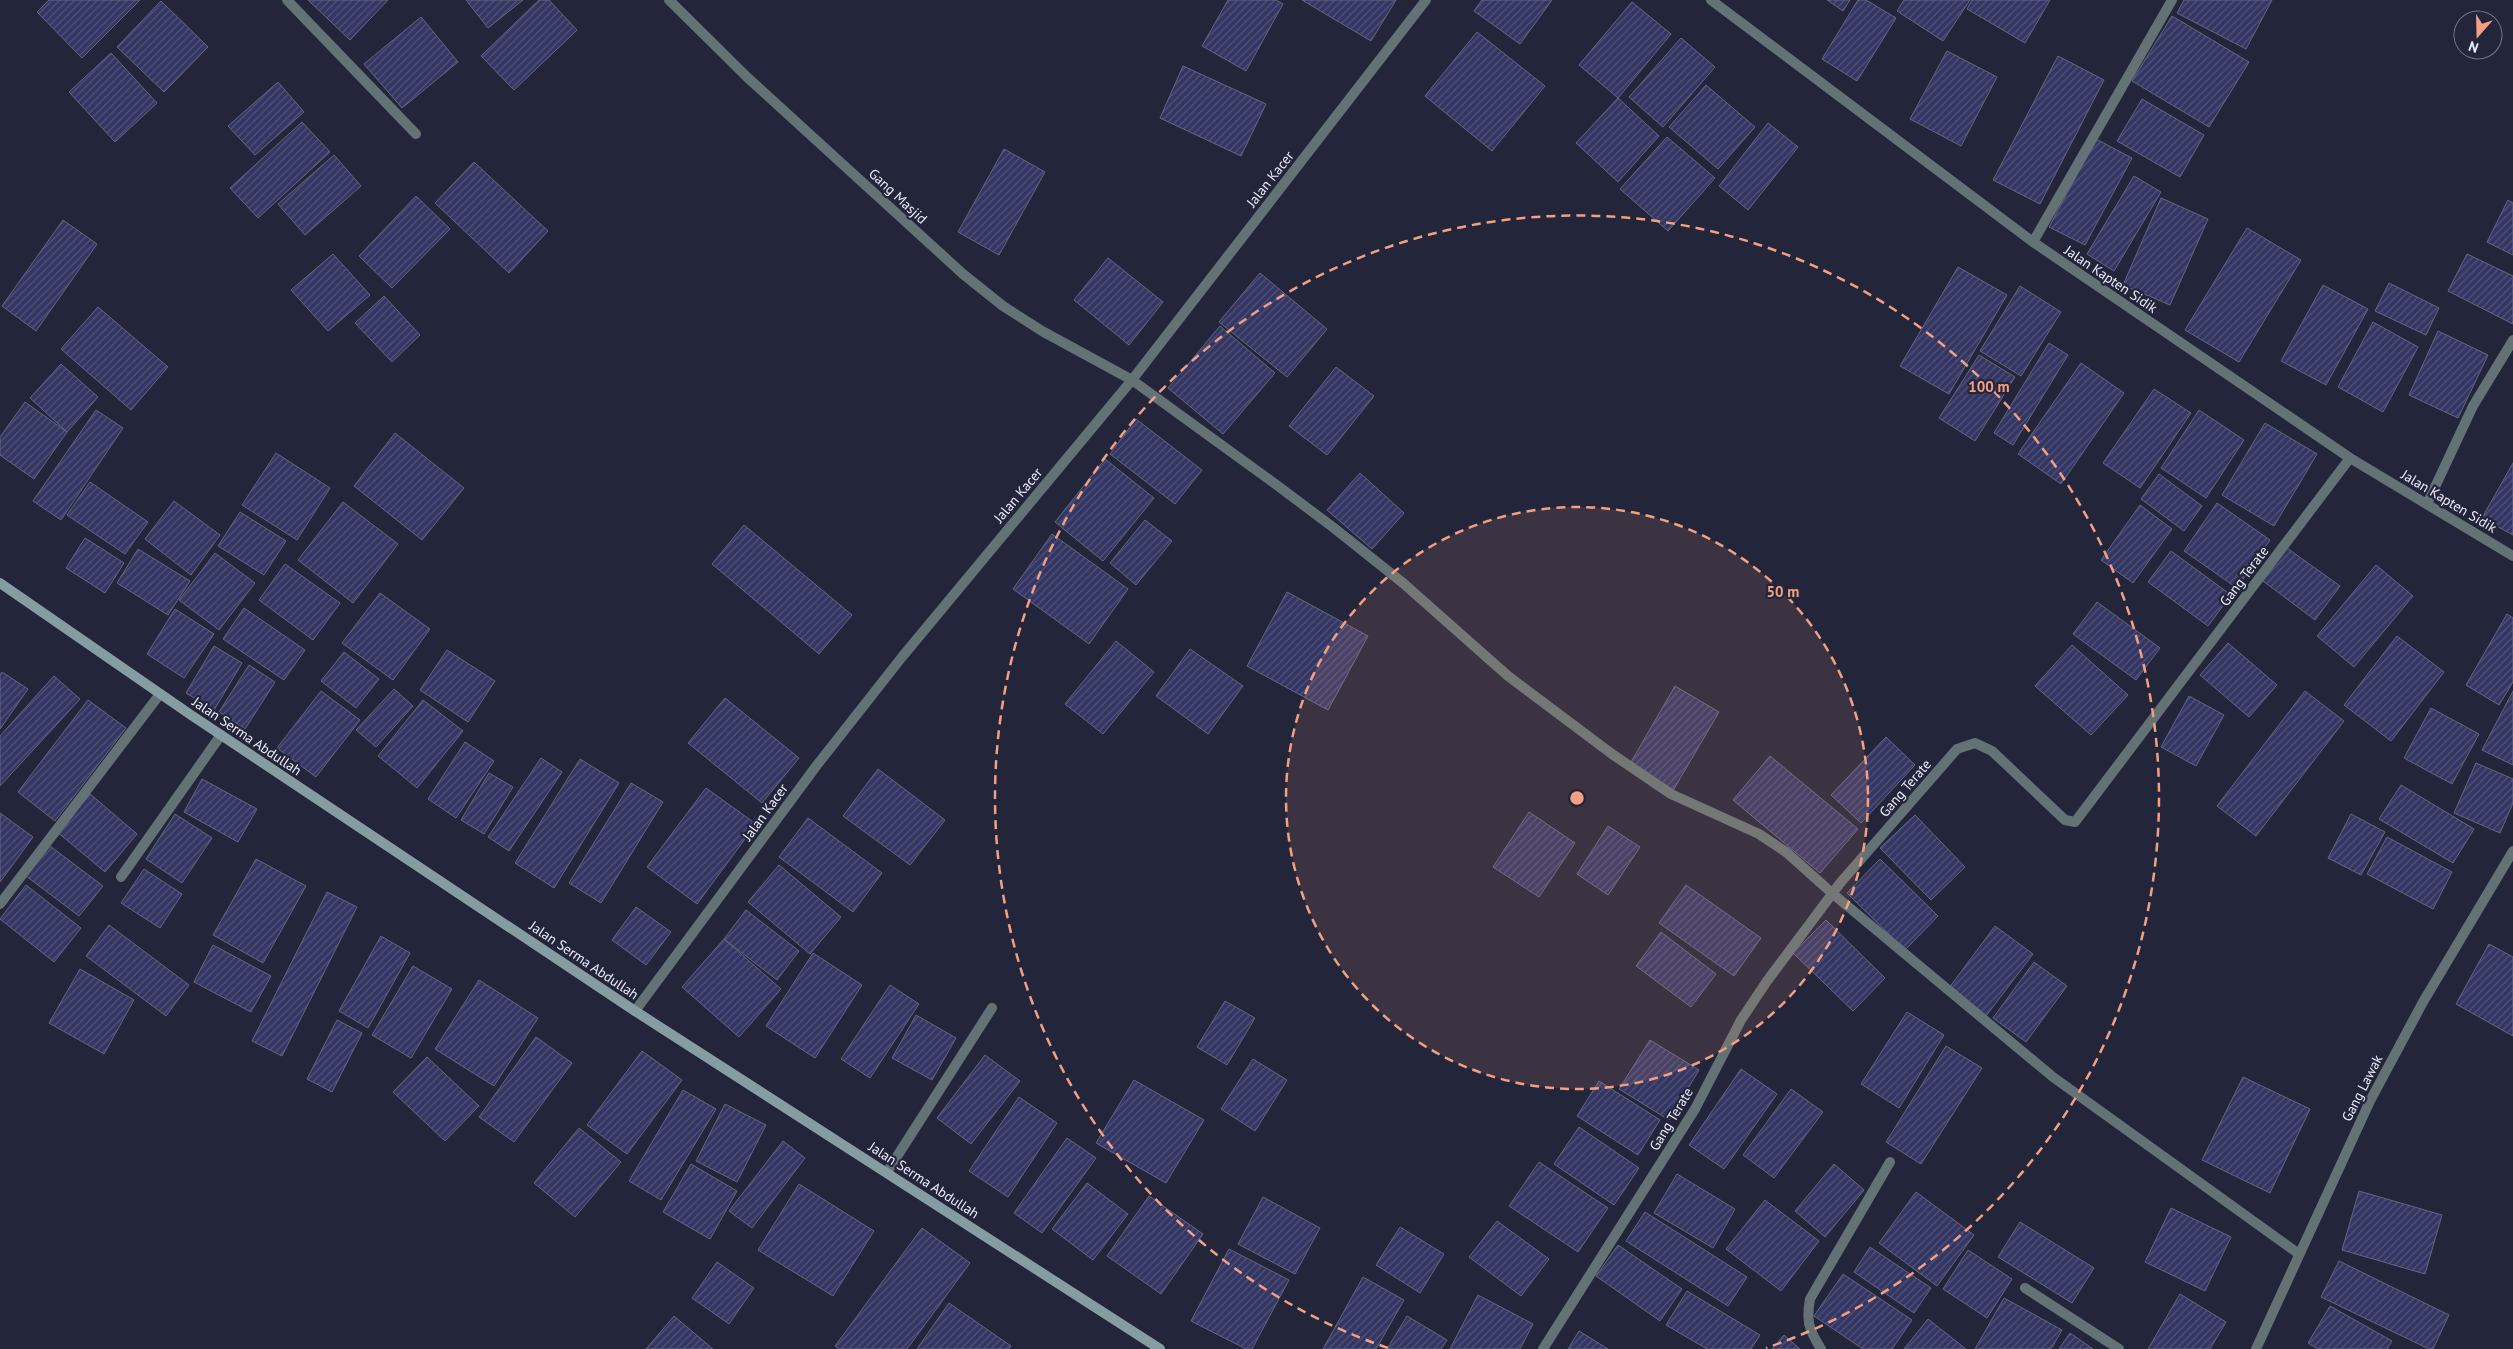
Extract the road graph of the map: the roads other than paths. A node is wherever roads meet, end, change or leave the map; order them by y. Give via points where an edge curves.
1 (288, 0) edge
2 (670, 0) edge
3 (1426, 0) edge
4 (1712, 0) edge
5 (2172, 0) edge
6 (416, 134) dead end
7 (2033, 242) junction
8 (2513, 340) edge
9 (1132, 380) junction
10 (2350, 458) junction
11 (2427, 504) junction
12 (2513, 556) edge
13 (0, 583) edge
14 (160, 694) junction
15 (221, 735) junction
16 (2513, 851) edge
17 (121, 877) dead end
18 (1833, 894) junction
19 (0, 904) edge
20 (992, 1008) dead end
21 (635, 1011) junction
22 (1890, 1162) dead end
23 (887, 1172) junction
24 (2300, 1254) junction
25 (2025, 1288) dead end
26 (1160, 1349) edge
27 (1543, 1349) edge
28 (1821, 1349) edge
29 (2119, 1349) edge
30 (2256, 1349) edge

1 - 6 street
2 - 9 street, Gang Masjid via 748,78 963,274 1003,306 1042,331
3 - 9 street, Jalan Kacer
4 - 7 street, Jalan Kapten Sidik
5 - 7 street
7 - 10 street, Jalan Kapten Sidik
8 - 11 street via 2473,406
9 - 18 street, Gang Masjid via 1334,528 1508,676 1612,754 1671,794 1759,834
9 - 21 street, Jalan Kacer via 871,695
10 - 11 street, Jalan Kapten Sidik
10 - 18 street, Gang Terate via 2075,822 2065,820 1992,751 1975,743 1957,749
11 - 12 street, Jalan Kapten Sidik
13 - 14 main road, Jalan Serma Abdullah
14 - 15 main road, Jalan Serma Abdullah
14 - 19 street
15 - 17 street
15 - 21 main road, Jalan Serma Abdullah
16 - 24 street, Gang Lawak via 2423,1002 2370,1101
18 - 24 street, Gang Masjid via 2053,1077
18 - 27 street, Gang Terate via 1767,980 1741,1020 1695,1108
20 - 23 street
21 - 23 main road, Jalan Serma Abdullah
22 - 28 street via 1810,1299 1807,1317 1812,1336
23 - 26 main road, Jalan Serma Abdullah
24 - 30 street, Gang Lawak
25 - 29 street

